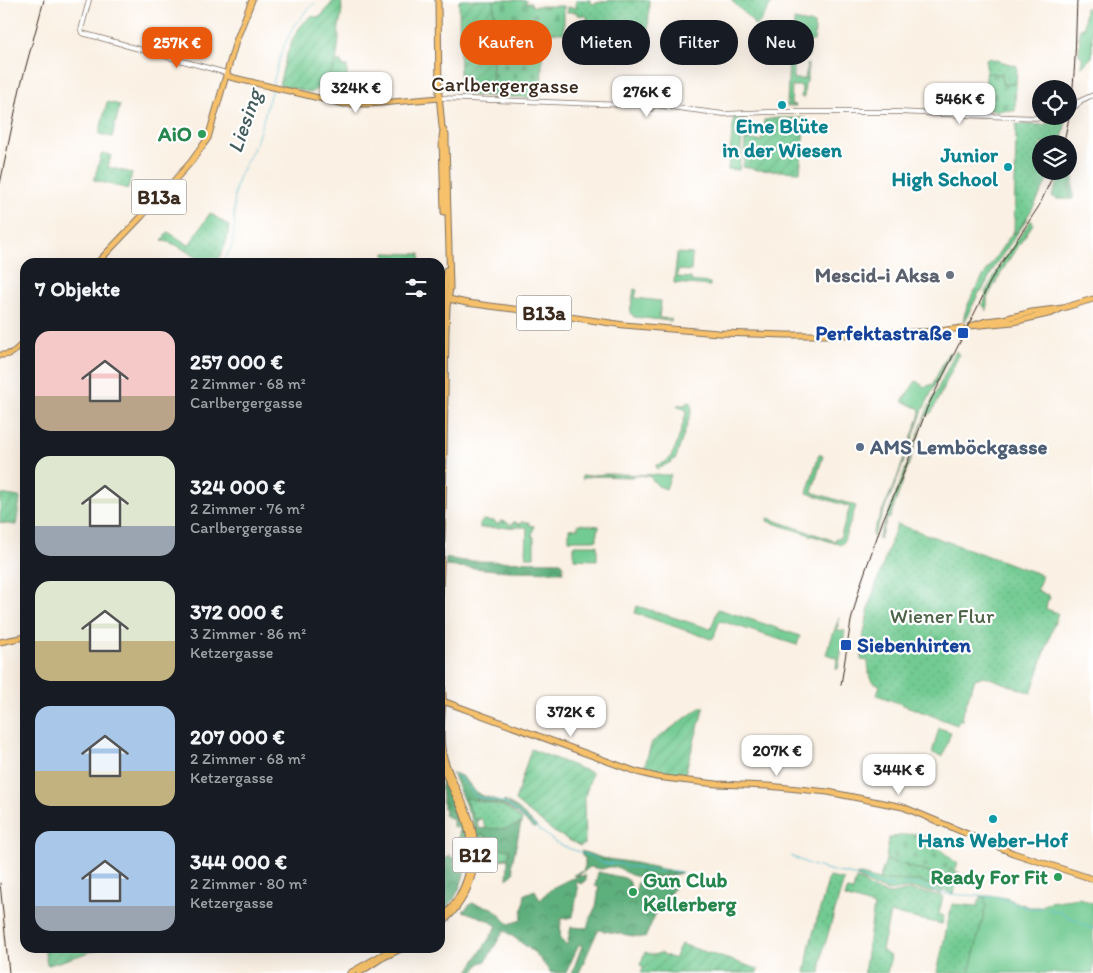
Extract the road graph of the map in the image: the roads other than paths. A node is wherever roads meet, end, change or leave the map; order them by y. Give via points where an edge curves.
1 (89, 0) edge
2 (252, 0) edge
3 (438, 0) edge
4 (226, 74) junction
5 (1093, 95) edge
6 (440, 98) junction
7 (644, 104) junction
8 (1077, 104) edge
9 (654, 106) junction
10 (985, 116) junction
11 (1032, 118) edge
12 (1032, 120) edge
13 (102, 258) edge
14 (446, 299) junction
15 (1093, 299) edge
16 (445, 302) edge
17 (972, 325) dead end
18 (962, 328) dead end
19 (20, 347) edge
20 (1, 355) edge
21 (445, 391) edge
22 (20, 638) edge
23 (0, 642) edge
24 (445, 701) edge
25 (445, 766) edge
26 (446, 772) joint
27 (449, 778) junction
28 (1093, 879) edge
29 (445, 914) edge
30 (445, 920) edge
31 (385, 953) edge
32 (392, 953) edge
33 (350, 973) edge
34 (359, 973) edge

1 - 4 street via 81,32 84,34
2 - 4 main road, B13a
3 - 6 main road
4 - 6 main road, Carlbergergasse via 344,104
4 - 13 main road, B13a via 202,147
5 - 8 street
6 - 7 street, Carlbergergasse
6 - 14 main road
7 - 9 street via 648,109
7 - 9 street via 649,99 653,100
9 - 10 street via 724,114 898,112
10 - 11 street
10 - 12 street
14 - 16 main road
14 - 18 main road, B13a via 624,325 720,333 839,335
14 - 21 main road
15 - 17 main road via 1017,322
19 - 20 main road
22 - 23 main road
24 - 28 main road via 652,776 828,792 903,807 1005,850
25 - 26 main road, B12
26 - 27 main road, B12
27 - 29 main road, B12 via 468,828 471,854 463,889
27 - 30 main road, B12 via 471,824 475,861 462,900
31 - 33 main road
32 - 34 main road

